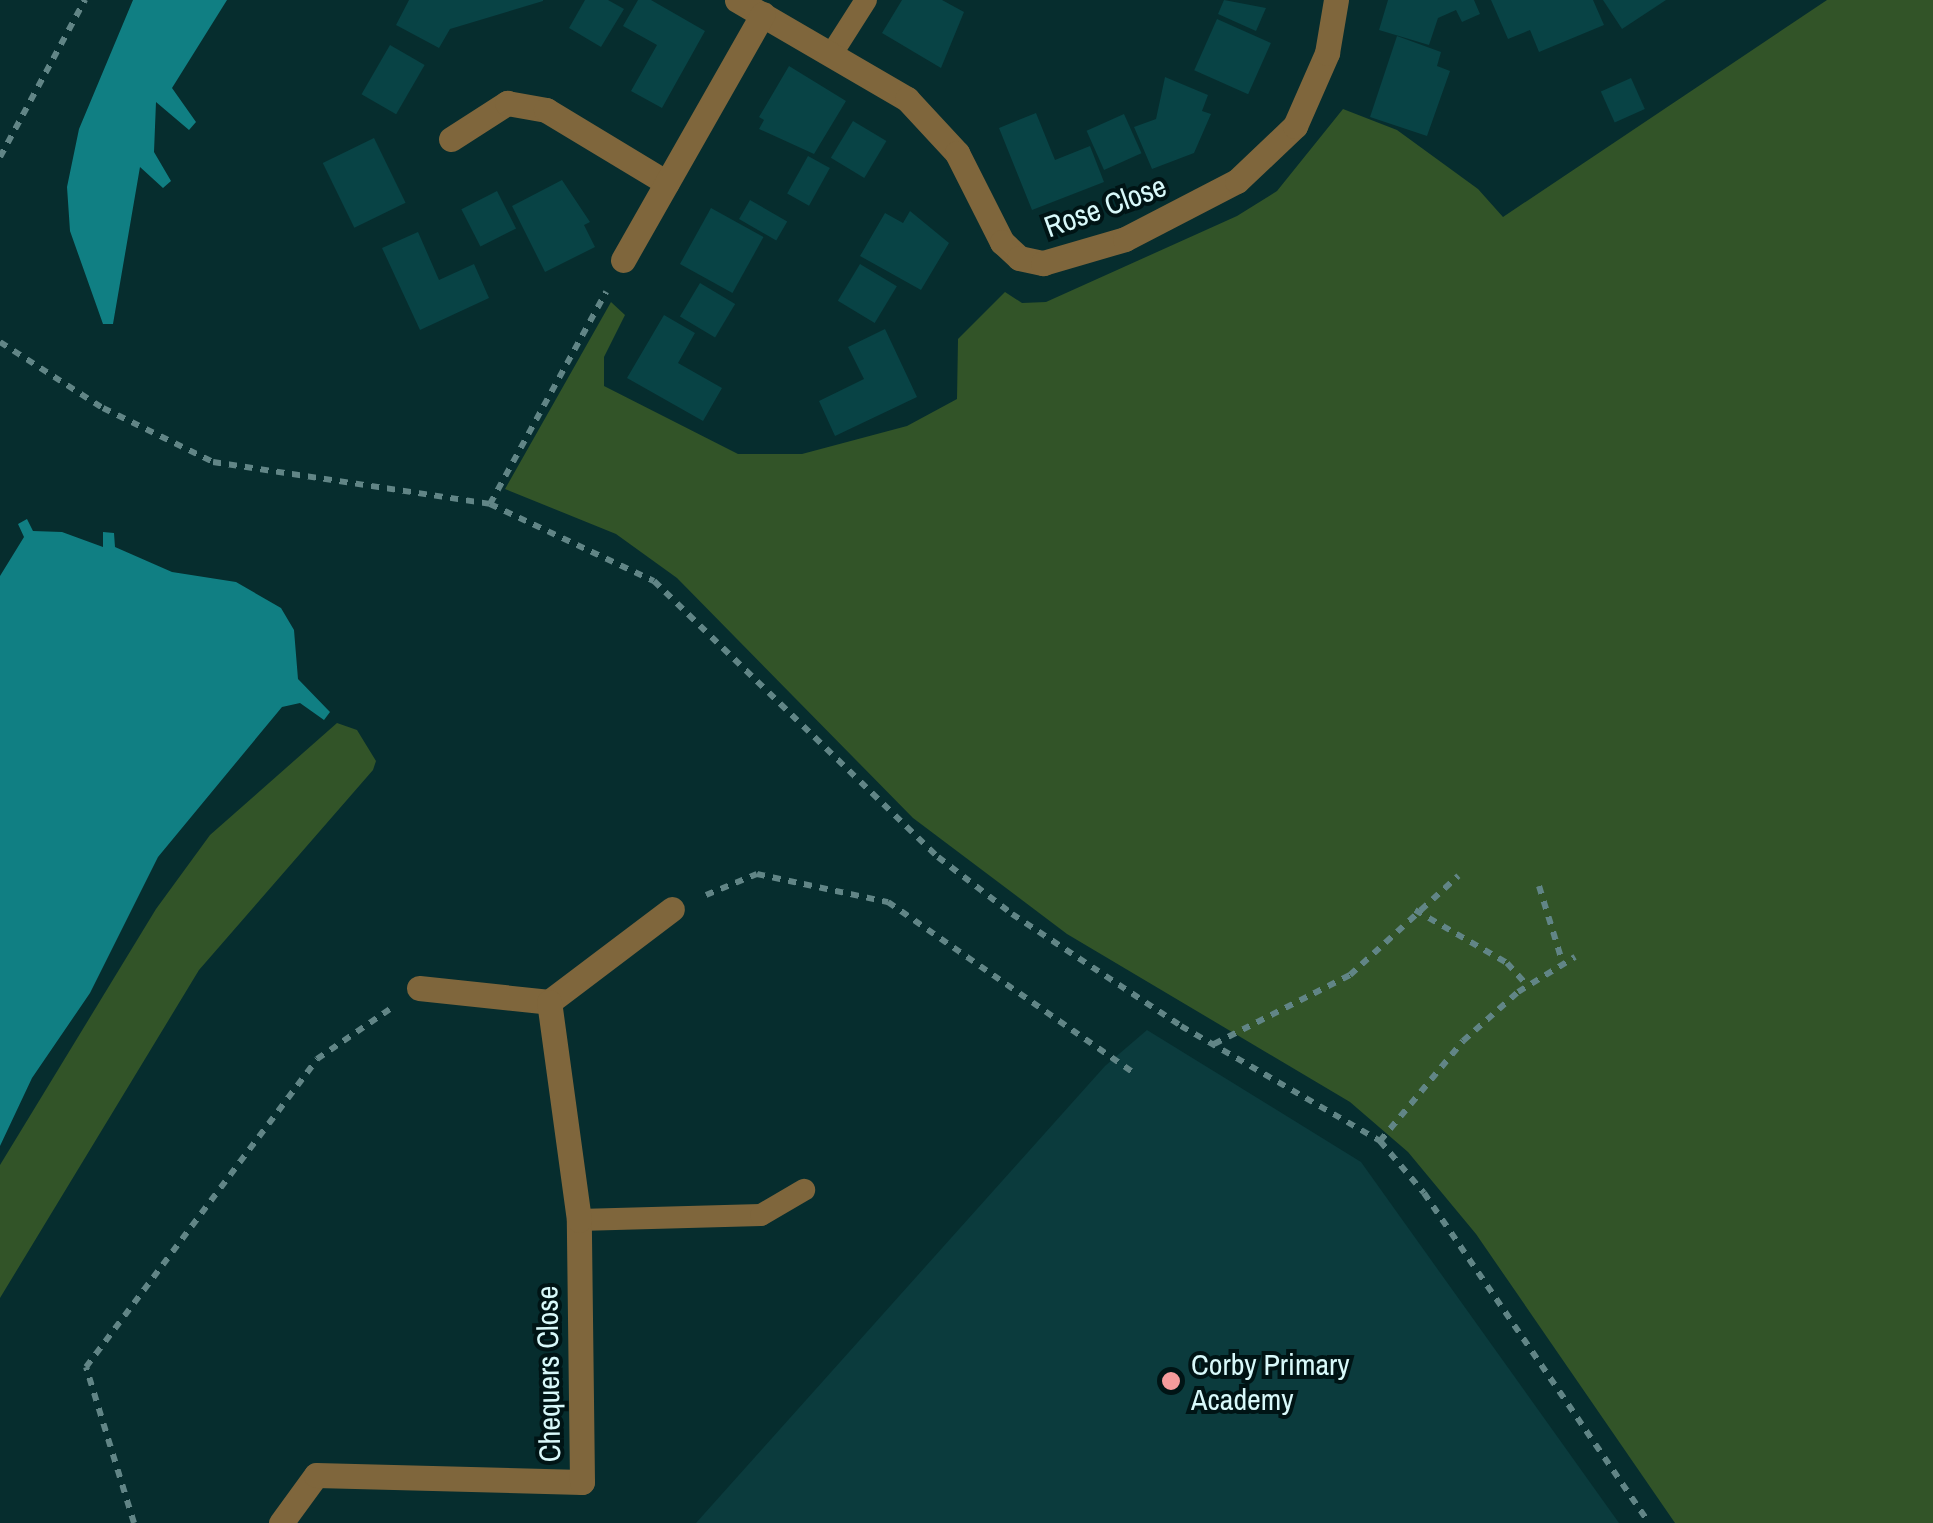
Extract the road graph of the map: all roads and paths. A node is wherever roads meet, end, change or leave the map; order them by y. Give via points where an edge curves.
1 (85, 0) edge
2 (737, 0) edge
3 (866, 0) edge
4 (1336, 0) edge
5 (763, 14) junction
6 (831, 55) junction
7 (451, 139) dead end
8 (0, 157) edge
9 (667, 182) junction
10 (623, 260) joint
11 (0, 342) edge
12 (490, 504) junction
13 (1458, 876) dead end
14 (1539, 886) dead end
15 (672, 909) joint
16 (1416, 910) junction
17 (1575, 957) dead end
18 (1563, 964) junction
19 (1528, 986) junction
20 (419, 988) joint
21 (549, 1002) junction
22 (1214, 1044) junction
23 (1134, 1073) dead end
24 (1380, 1141) junction
25 (804, 1190) dead end
26 (579, 1220) junction
27 (134, 1523) edge
28 (282, 1523) edge
29 (1649, 1523) edge

1 - 8 path
2 - 5 street, Rose Close
3 - 6 lane
4 - 6 street, Rose Close via 1326,53 1295,126 1237,180 1195,206 1066,261 1019,258 1002,242 957,153 933,122
5 - 6 street, Rose Close
5 - 9 street
7 - 9 street via 507,103 546,110
9 - 10 street
10 - 12 path
11 - 12 path via 103,408 213,462
12 - 22 path via 654,581 938,857 1098,974
13 - 16 path
14 - 18 path
15 - 21 street
15 - 23 path via 758,874 888,902
16 - 19 path via 1507,963
16 - 22 path via 1321,994
17 - 18 path
18 - 19 path
19 - 24 path via 1462,1041
20 - 21 street
20 - 27 path via 317,1059 86,1367
21 - 26 street, Chequers Close
22 - 24 path
24 - 29 path via 1424,1193
25 - 26 lane via 760,1215
26 - 28 street, Chequers Close via 582,1482 316,1475

